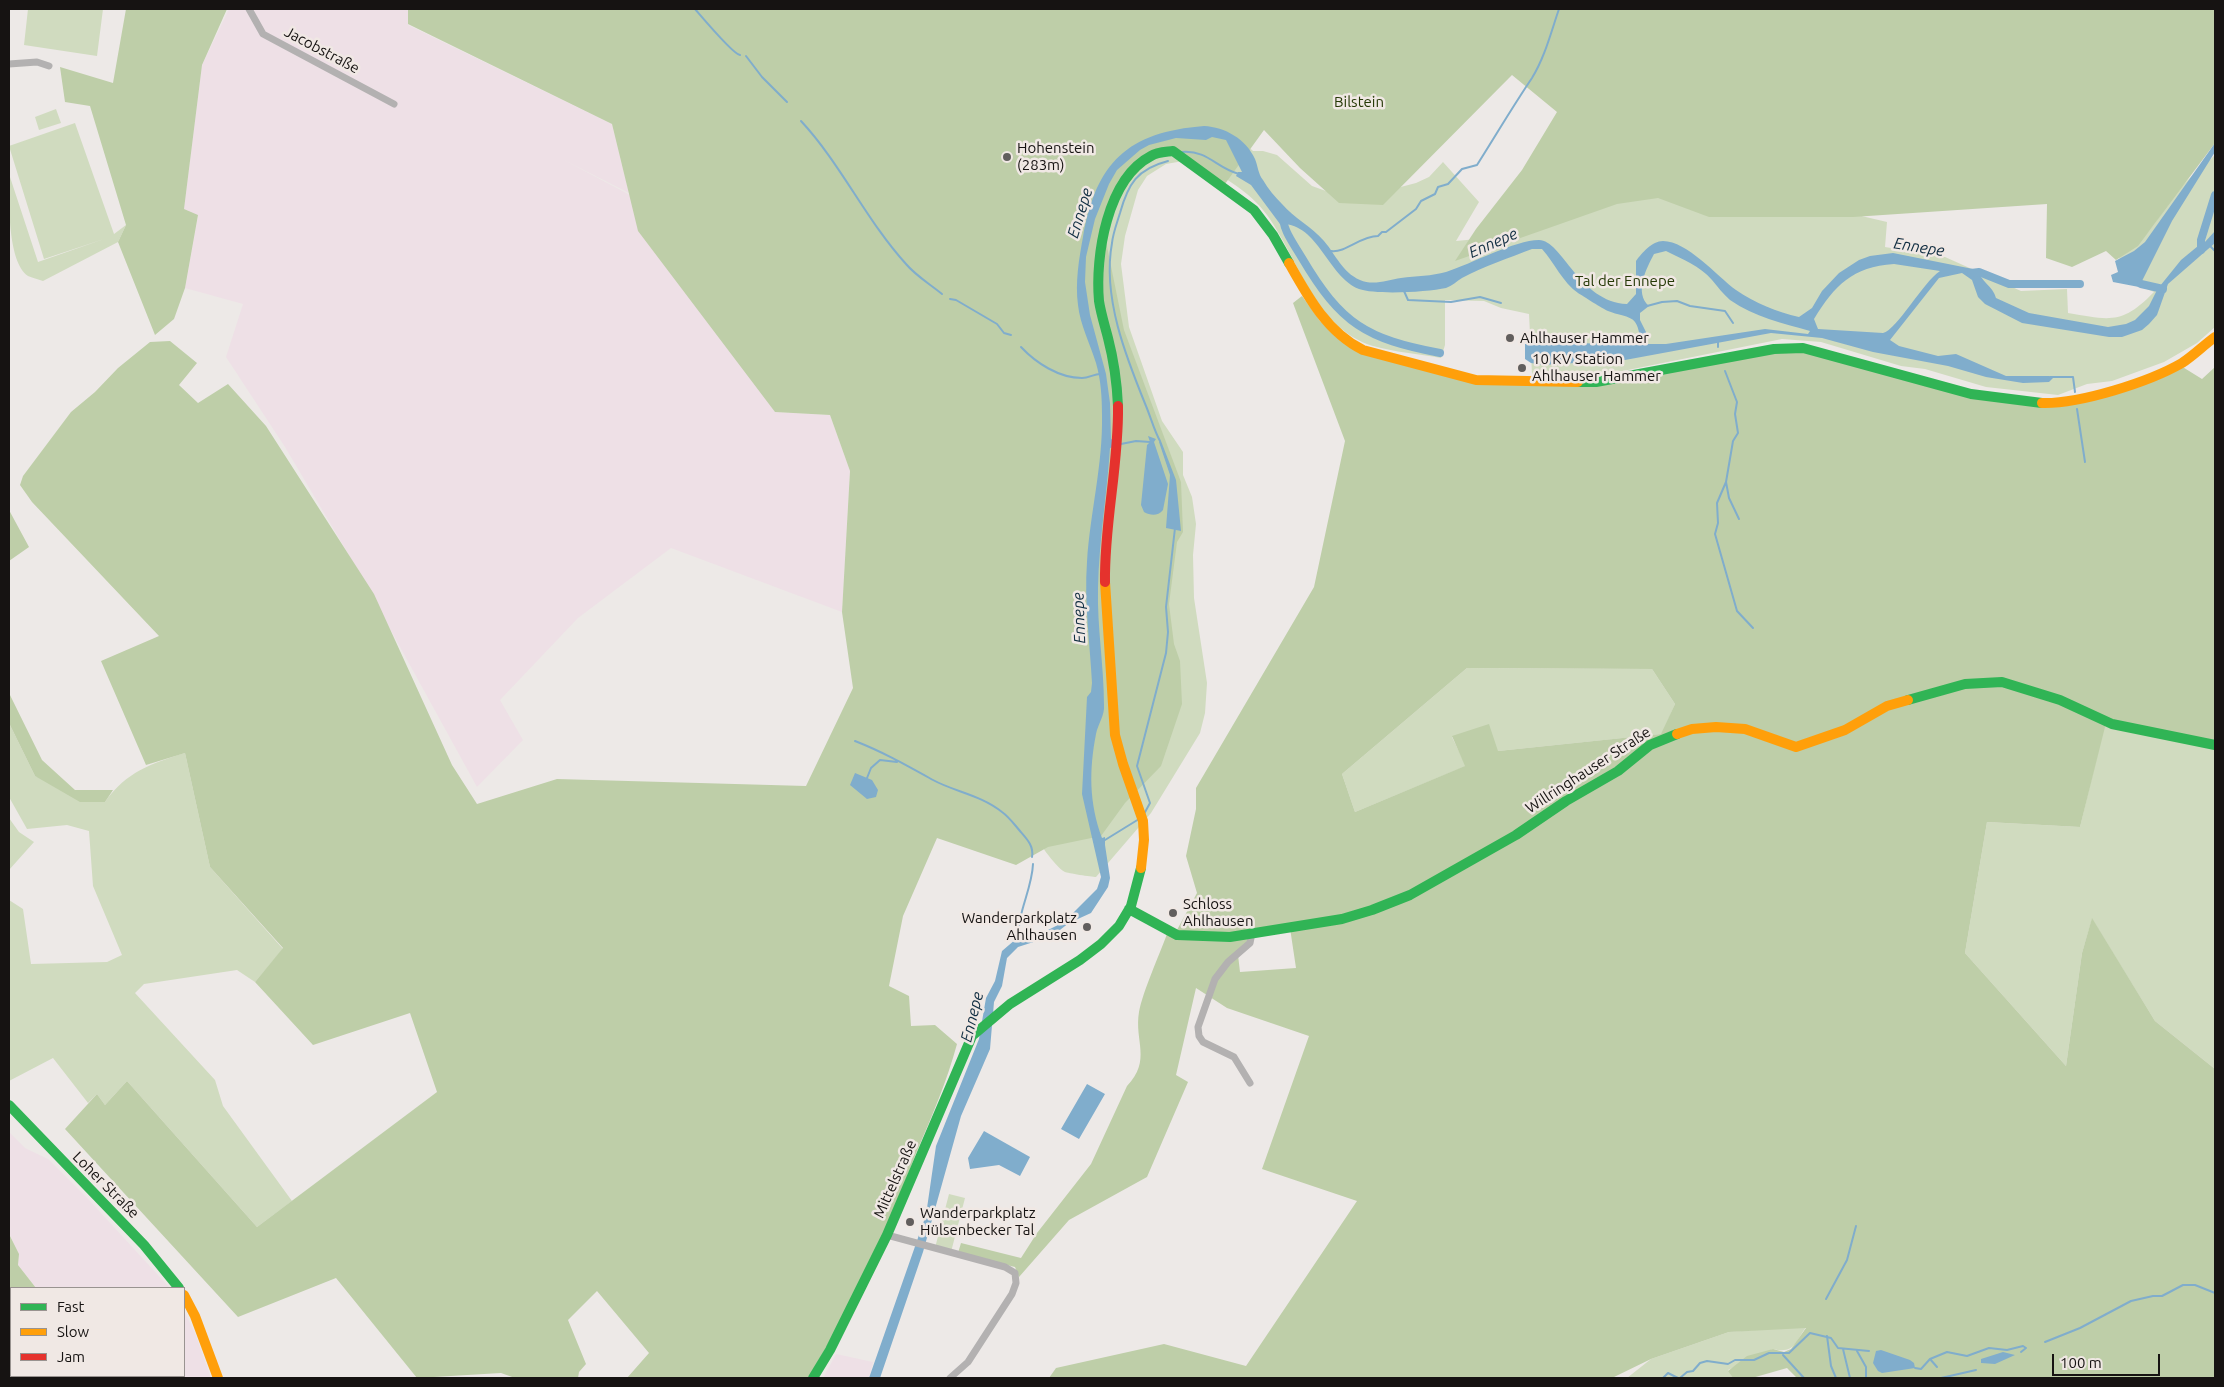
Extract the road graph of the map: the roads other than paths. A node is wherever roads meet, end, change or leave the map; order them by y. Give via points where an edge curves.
1 (249, 9) edge
2 (9, 64) edge
3 (49, 66) dead end
4 (394, 104) dead end
5 (2215, 337) edge
6 (2215, 745) edge
7 (1129, 909) junction
8 (1252, 933) junction
9 (1250, 1083) dead end
10 (9, 1105) edge
11 (887, 1236) junction
12 (178, 1287) edge
13 (185, 1297) edge
14 (218, 1378) edge
15 (813, 1378) edge
16 (950, 1378) edge

1 - 4 street, Jacobstraße via 263,34
2 - 3 street via 37,62
5 - 7 street via 2182,363 2164,371 2097,396 2044,403 1971,394 1803,348 1774,349 1607,381 1494,380 1458,376 1375,354 1346,342 1316,310 1273,234 1254,210 1173,151 1163,150 1150,156 1131,171 1118,189 1103,235 1099,260 1098,300 1116,381 1118,444 1104,583 1117,743 1144,824 1145,838
6 - 8 street, Willringhauser Straße via 2112,724 2060,700 2002,682 1965,684 1887,706 1845,730 1796,747 1745,729 1692,729 1650,745 1618,771 1516,835 1410,895 1342,919
7 - 8 street, Willringhauser Straße via 1177,935 1230,937
7 - 11 street, Mittelstraße via 1098,946 998,1013 972,1036
8 - 9 street via 1250,943 1228,962 1215,979 1198,1027 1203,1042 1234,1057
10 - 12 street, Loher Straße via 144,1245
11 - 15 street, Mittelstraße
11 - 16 street via 1004,1267 1015,1273 1016,1283 1007,1302 968,1362
13 - 14 street

